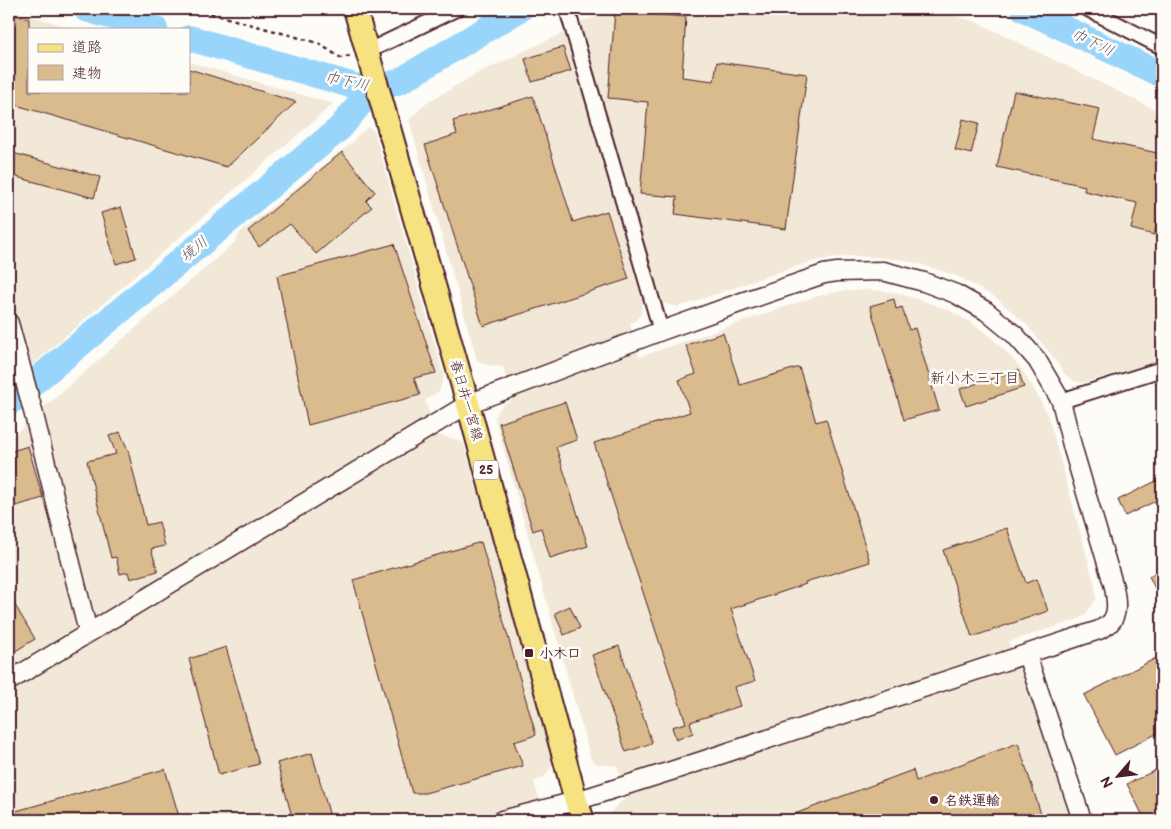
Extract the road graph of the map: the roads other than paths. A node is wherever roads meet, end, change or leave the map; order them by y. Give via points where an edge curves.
1 (355, 9) edge
2 (456, 9) edge
3 (1088, 9) edge
4 (568, 15) edge
5 (1162, 47) edge
6 (370, 56) junction
7 (9, 323) edge
8 (662, 331) junction
9 (1162, 370) edge
10 (1061, 401) junction
11 (468, 404) junction
12 (88, 632) junction
13 (1027, 655) junction
14 (9, 681) edge
15 (580, 811) edge
16 (502, 820) edge
17 (1082, 820) edge

1 - 6 main road, 春日井一宮線 / 25
2 - 6 street
3 - 5 street
4 - 8 street
6 - 11 main road, 春日井一宮線 / 25
7 - 12 street
8 - 10 street via 824,274 883,271 956,294 986,312 1016,335 1037,360
8 - 11 street
9 - 10 street
10 - 13 street via 1114,587 1116,614 1110,624 1099,630
11 - 12 street
11 - 15 main road, 春日井一宮線 / 25
12 - 14 street
13 - 15 street via 680,768
13 - 17 street
15 - 16 street

